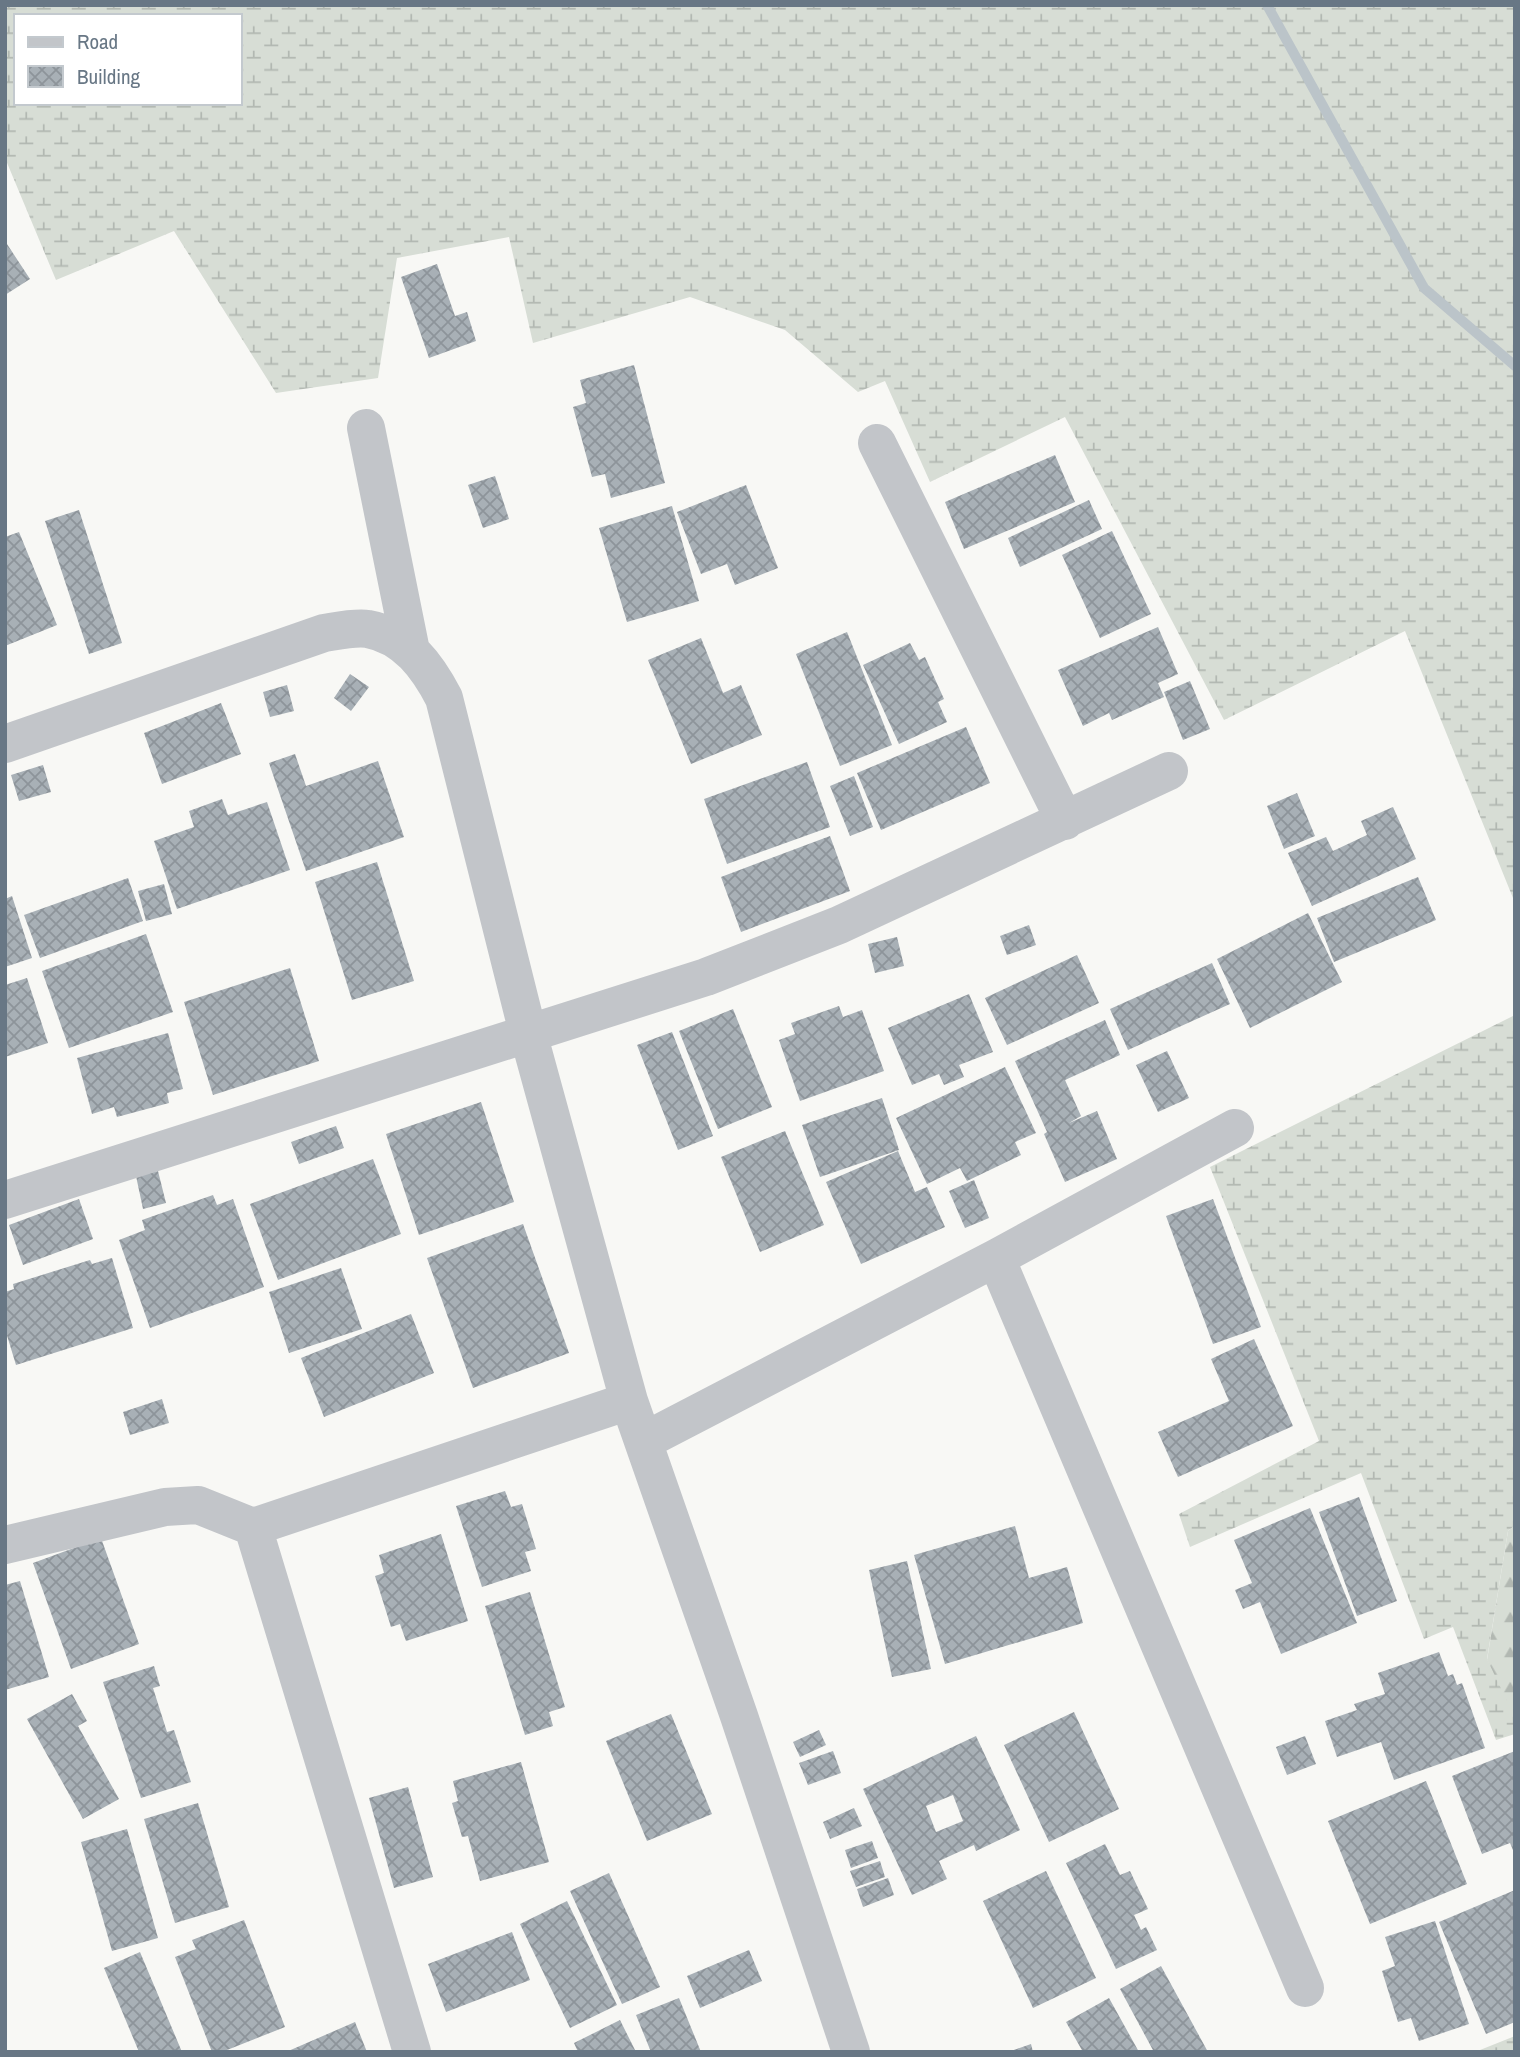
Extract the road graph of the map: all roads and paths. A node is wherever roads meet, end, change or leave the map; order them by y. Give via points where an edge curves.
1 (366, 428) dead end
2 (877, 443) dead end
3 (411, 651) junction
4 (5, 744) edge
5 (1169, 771) dead end
6 (1065, 821) junction
7 (528, 1033) junction
8 (1235, 1128) dead end
9 (5, 1200) edge
10 (996, 1258) junction
11 (629, 1401) junction
12 (644, 1441) junction
13 (253, 1527) junction
14 (5, 1545) edge
15 (1305, 1988) dead end
16 (412, 2052) edge
17 (851, 2052) edge

1 - 3 street
2 - 6 street
3 - 4 street via 368,629 324,633
3 - 7 street via 426,664 444,698
5 - 6 street
6 - 7 street via 839,925 706,976
7 - 9 street
7 - 11 street
8 - 10 street
10 - 12 street
10 - 15 street
11 - 12 street
11 - 13 street
12 - 17 street
13 - 14 street via 198,1505 164,1507
13 - 16 street

